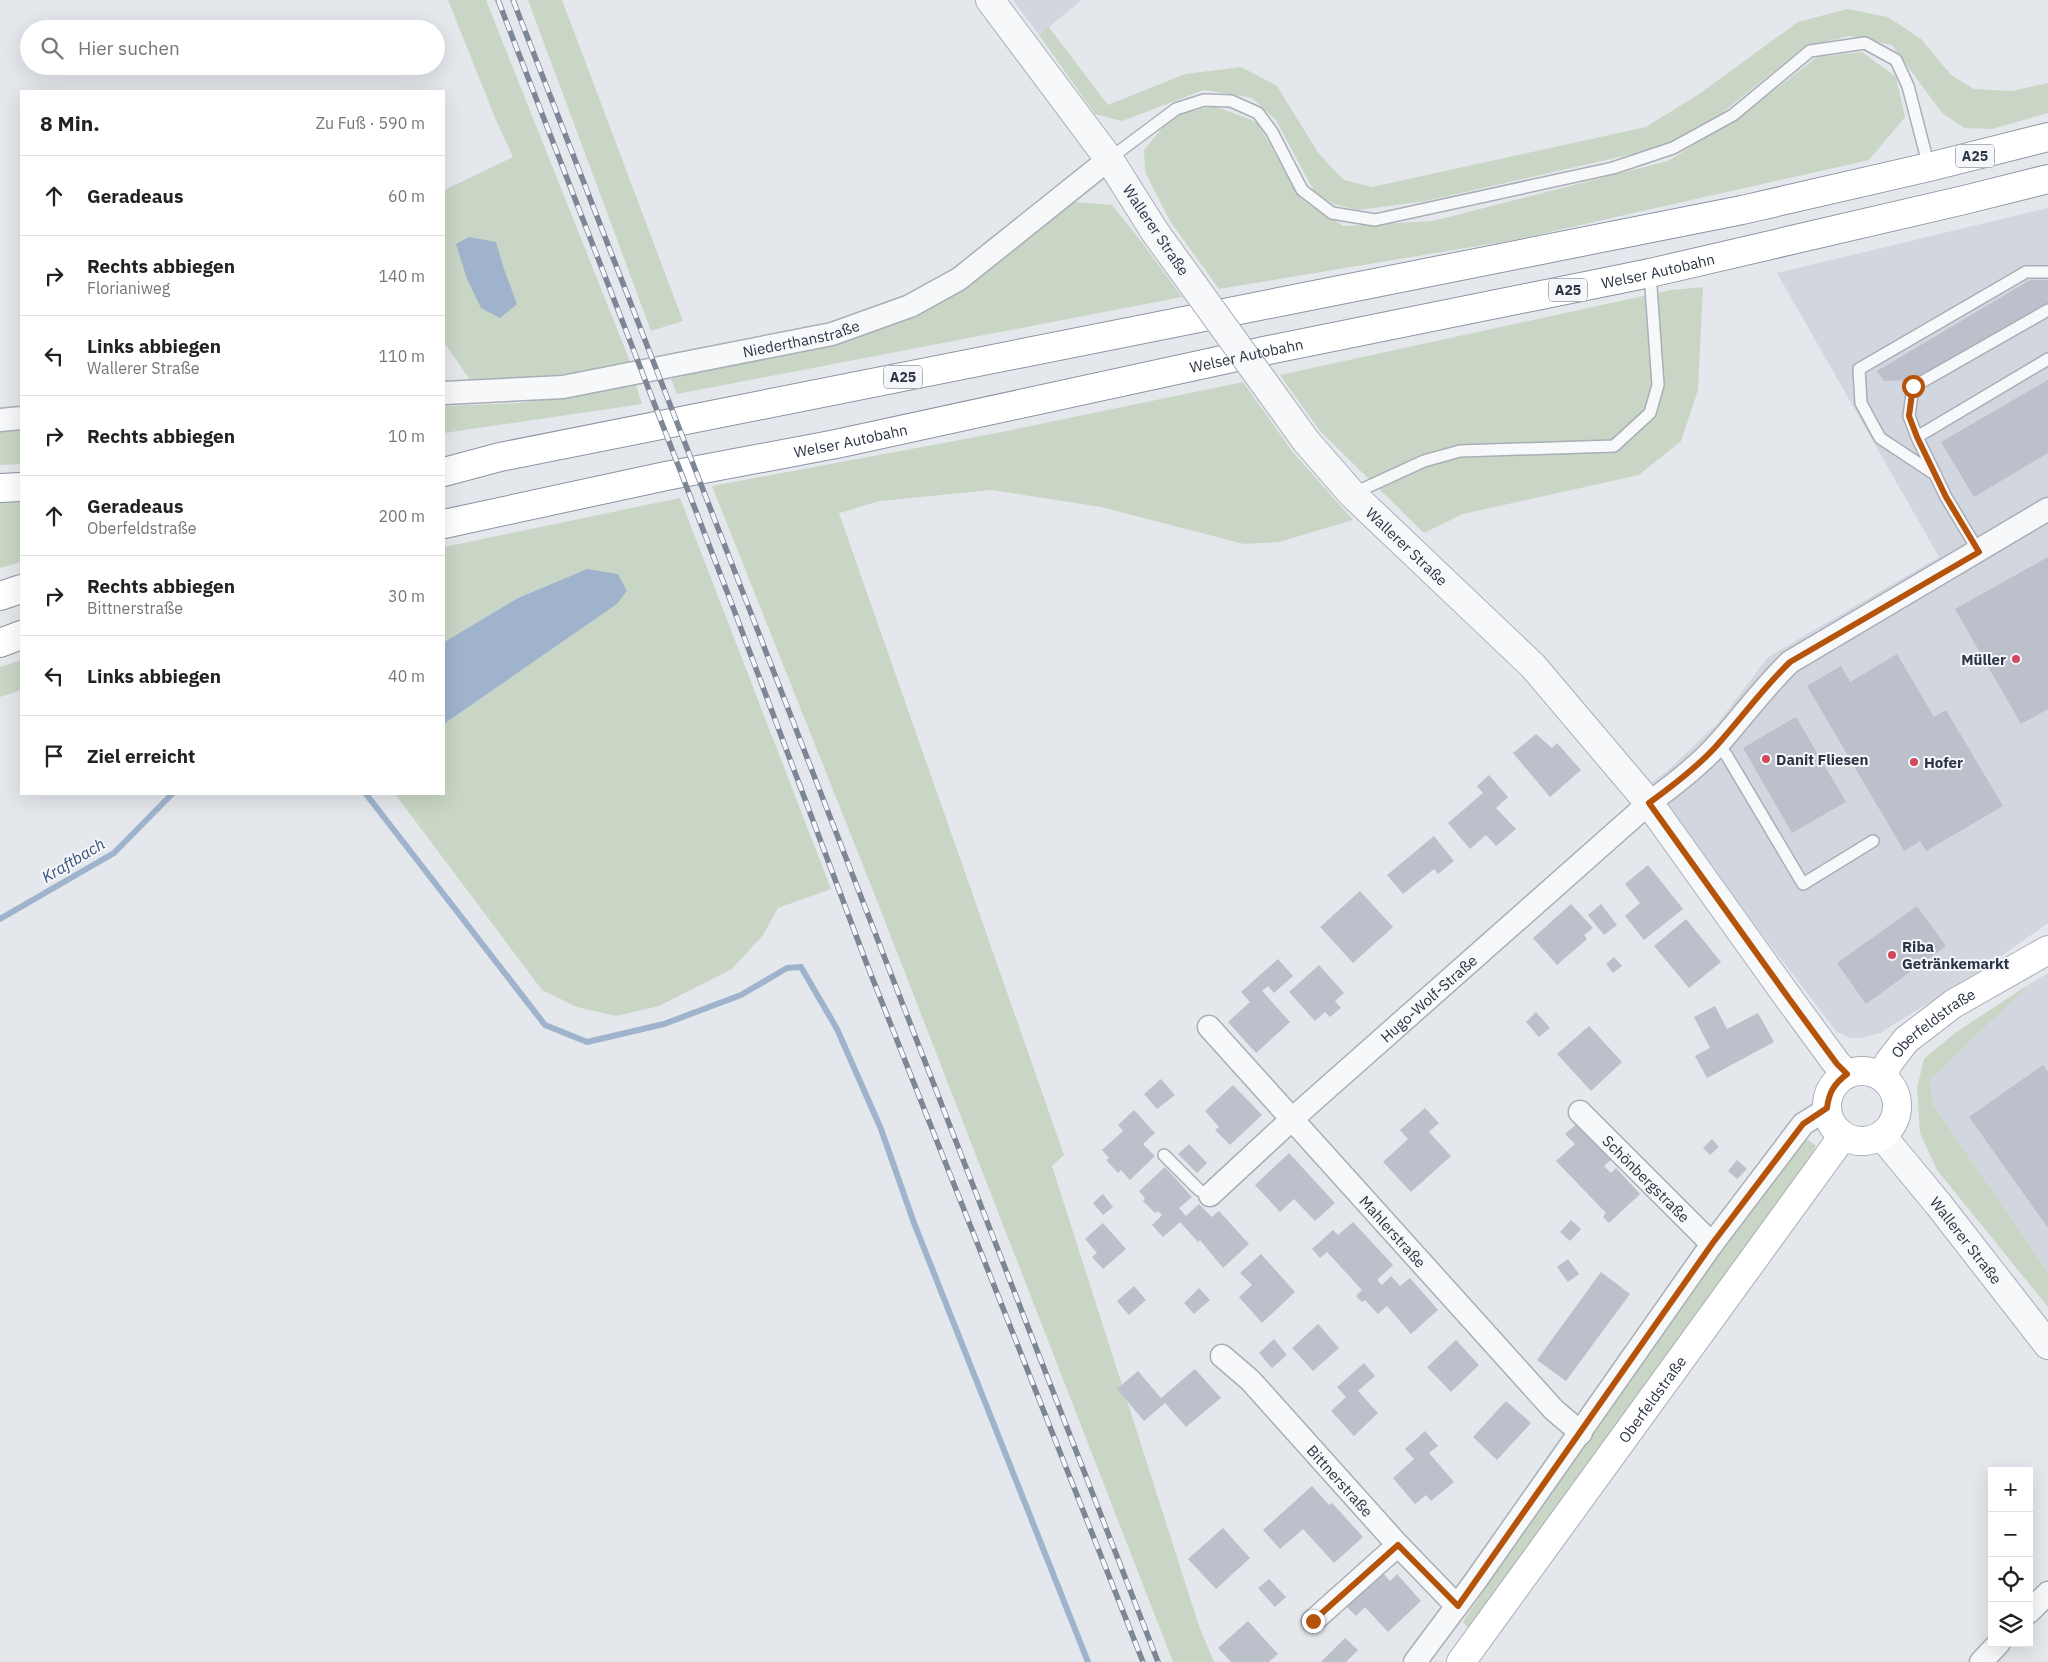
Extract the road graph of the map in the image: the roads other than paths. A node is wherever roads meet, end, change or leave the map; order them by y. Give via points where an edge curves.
1 (990, 0) edge
2 (2048, 137) edge
3 (1109, 159) junction
4 (1929, 168) junction
5 (2048, 179) edge
6 (2048, 272) edge
7 (1650, 273) junction
8 (2048, 310) edge
9 (2048, 359) edge
10 (445, 392) edge
11 (20, 418) edge
12 (0, 420) edge
13 (1917, 437) junction
14 (500, 457) junction
15 (445, 461) edge
16 (445, 472) edge
17 (1936, 475) junction
18 (20, 487) edge
19 (0, 488) edge
20 (1352, 494) junction
21 (2048, 509) edge
22 (445, 524) edge
23 (1979, 552) junction
24 (20, 589) edge
25 (0, 596) edge
26 (20, 635) edge
27 (0, 643) edge
28 (1718, 745) junction
29 (1649, 803) junction
30 (1873, 841) dead end
31 (2048, 950) edge
32 (1209, 1027) dead end
33 (1847, 1074) junction
34 (1882, 1076) junction
35 (1827, 1108) junction
36 (1580, 1112) dead end
37 (1291, 1120) junction
38 (1844, 1136) junction
39 (1882, 1136) junction
40 (1164, 1155) dead end
41 (1210, 1195) joint
42 (1712, 1244) junction
43 (2048, 1345) edge
44 (1222, 1356) dead end
45 (1580, 1433) junction
46 (1398, 1545) junction
47 (2048, 1593) edge
48 (1458, 1606) junction
49 (2033, 1608) edge
50 (1313, 1621) dead end
51 (1995, 1647) edge
52 (1415, 1662) edge
53 (1461, 1662) edge
54 (1981, 1662) edge

1 - 3 street, Wallerer Straße
2 - 4 main road, A25
3 - 4 lane via 1176,109 1204,100 1231,101 1258,113 1272,132 1302,190 1332,213 1375,220 1613,168 1673,148 1733,115 1810,51 1865,43 1896,60 1908,86
3 - 10 street, Niederthanstraße via 959,279 910,306 841,331 563,386
3 - 20 street, Wallerer Straße, bridge via 1155,232 1306,441
4 - 14 main road, A25 via 1742,210
5 - 7 main road, Welser Autobahn / A25
6 - 17 lane via 2026,272 1859,369 1861,403 1880,438
7 - 20 lane via 1658,385 1650,413 1614,446 1460,451 1424,461
7 - 22 main road, Welser Autobahn / A25
8 - 13 lane via 1913,386 1909,416
9 - 13 lane
11 - 12 street
13 - 17 lane
14 - 15 main road
14 - 16 main road, A25
17 - 23 lane
18 - 19 main road
20 - 29 street, Wallerer Straße via 1533,666
21 - 23 street, Hugo-Wolf-Straße
23 - 28 street, Hugo-Wolf-Straße via 1790,662 1768,683
24 - 25 main road
26 - 27 main road
28 - 29 street, Hugo-Wolf-Straße
28 - 30 lane via 1803,884
29 - 33 street, Wallerer Straße
29 - 37 street, Hugo-Wolf-Straße
31 - 34 main road, Oberfeldstraße via 1953,1004 1906,1040
32 - 37 street, Mahlerstraße
33 - 34 main road via 1859,1071
33 - 35 main road via 1836,1082 1828,1095
34 - 39 main road via 1893,1090 1898,1106 1893,1123
35 - 38 main road via 1832,1124
35 - 42 street via 1803,1124
36 - 42 street, Schönbergstraße
37 - 41 street, Hugo-Wolf-Straße
37 - 45 street, Mahlerstraße via 1554,1410
38 - 39 main road via 1856,1141 1870,1141
38 - 53 main road, Oberfeldstraße
39 - 43 street, Wallerer Straße
40 - 41 lane via 1199,1190
42 - 45 street
44 - 46 street, Bittnerstraße via 1250,1380
45 - 48 street
46 - 48 street, Bittnerstraße
46 - 50 street
47 - 49 street
48 - 52 street
51 - 54 street

